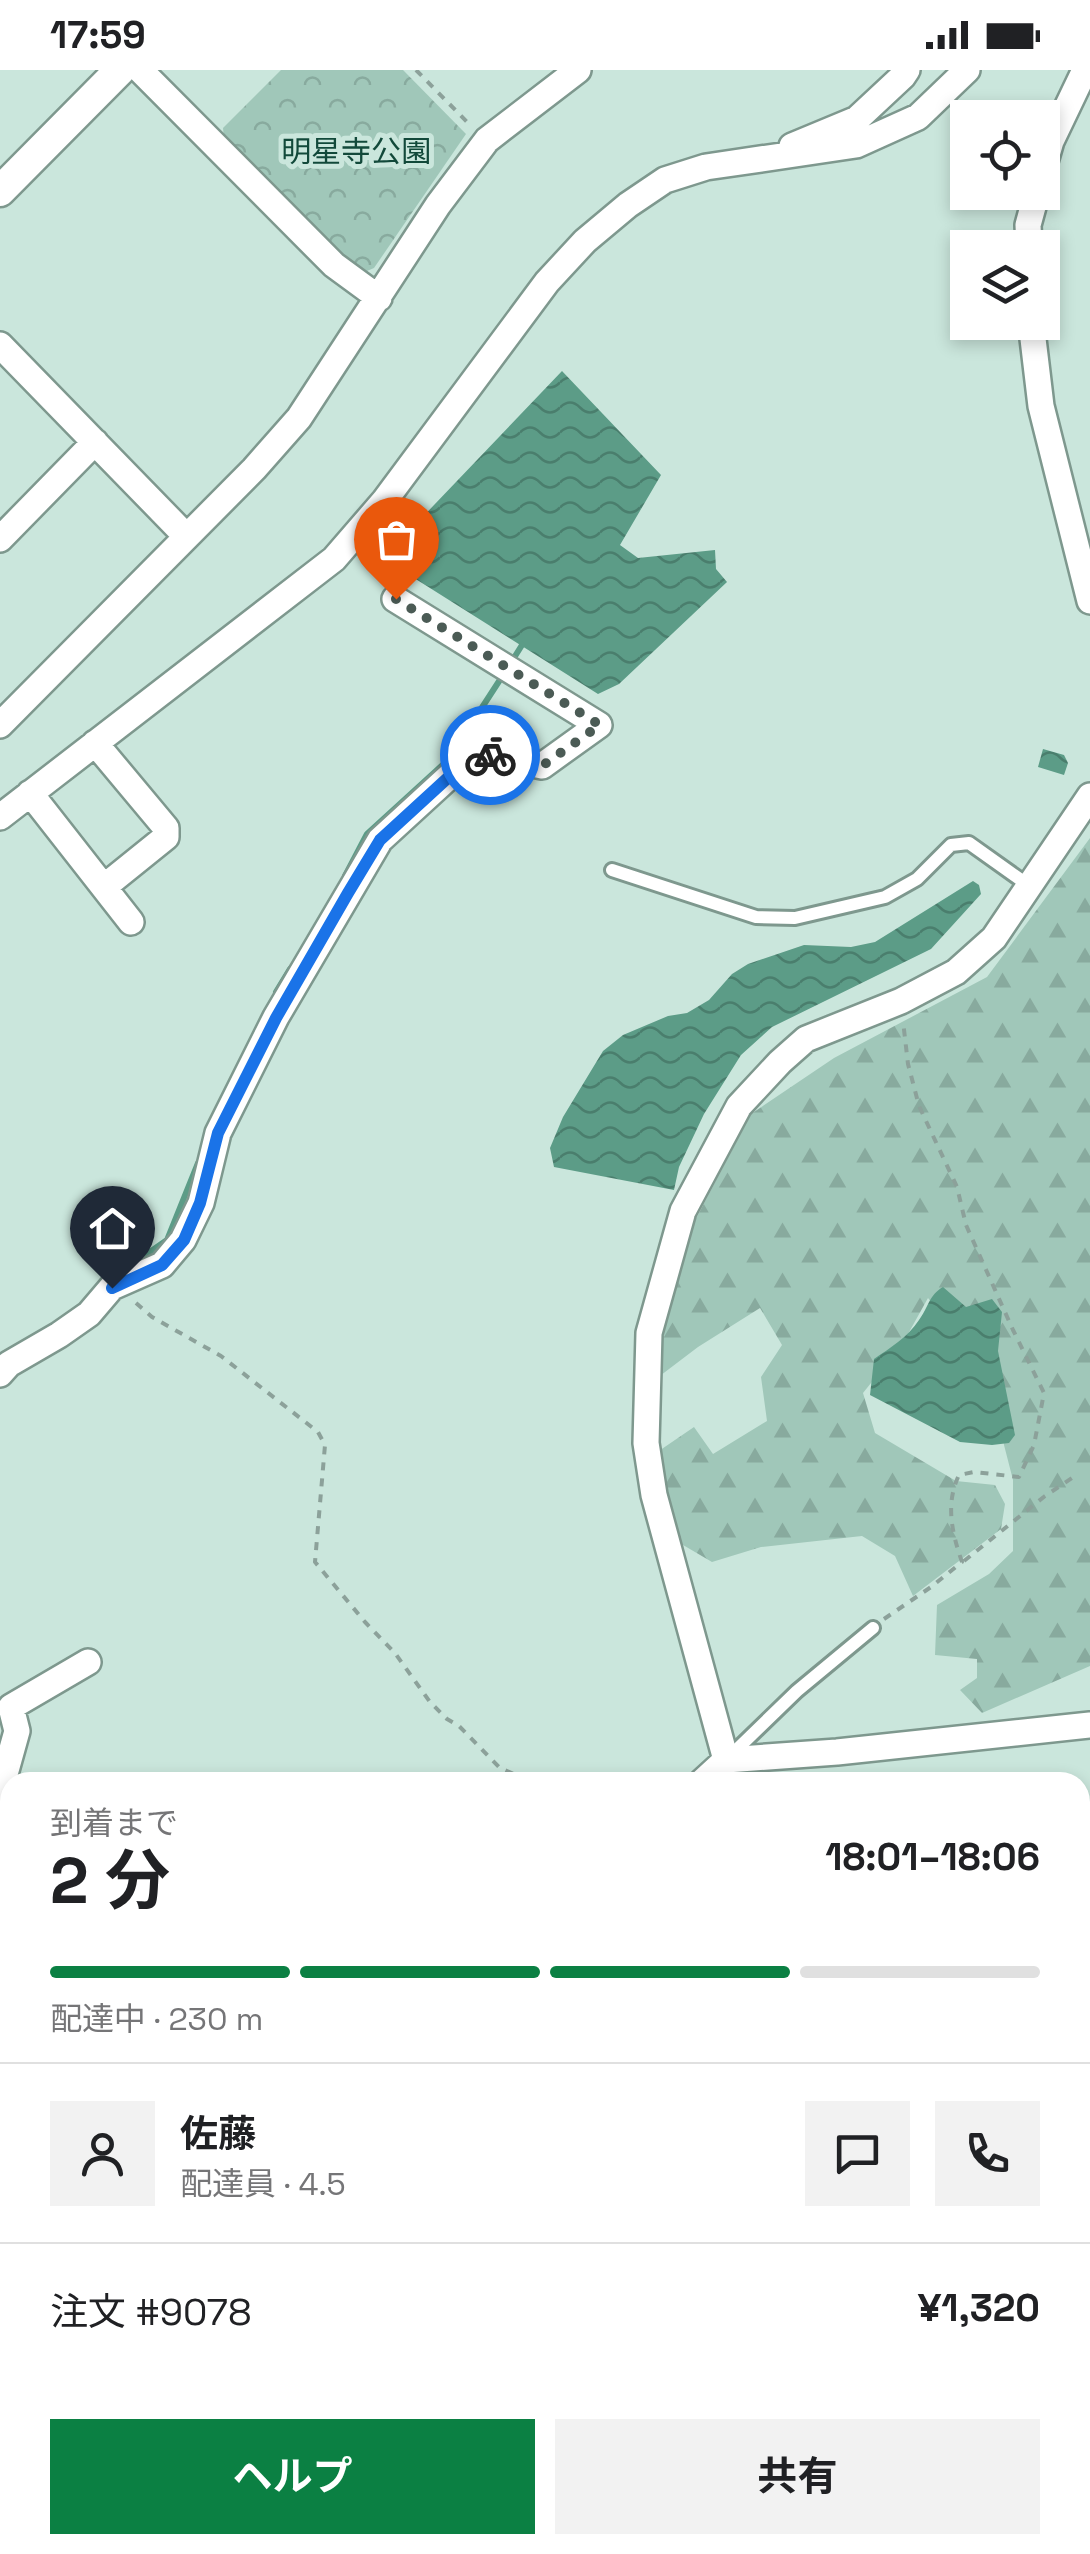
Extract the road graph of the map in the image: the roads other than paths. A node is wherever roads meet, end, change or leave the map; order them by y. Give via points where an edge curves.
1 (120, 70) edge
2 (140, 70) edge
3 (578, 70) edge
4 (907, 70) edge
5 (966, 70) edge
6 (1084, 70) edge
7 (1060, 122) edge
8 (755, 161) junction
9 (0, 191) edge
10 (379, 298) junction
11 (1033, 340) edge
12 (5, 361) edge
13 (95, 442) junction
14 (186, 536) junction
15 (0, 539) edge
16 (396, 599) dead end
17 (1090, 601) edge
18 (0, 725) edge
19 (95, 743) junction
20 (30, 793) junction
21 (1090, 796) edge
22 (0, 817) edge
23 (612, 870) dead end
24 (1028, 885) junction
25 (104, 886) junction
26 (132, 922) dead end
27 (0, 1374) edge
28 (873, 1628) road end
29 (88, 1662) dead end
30 (1090, 1725) edge
31 (726, 1760) junction
32 (6, 1772) edge
33 (713, 1772) edge

1 - 9 street
2 - 10 street via 334,266
3 - 10 street via 487,140
4 - 8 street via 857,119
5 - 8 street via 918,117 856,145
6 - 7 street
8 - 19 street via 665,180 585,241 334,559
10 - 14 street via 299,418
11 - 17 street via 1041,406
12 - 13 street
13 - 14 street
13 - 15 street
14 - 18 street
16 - 27 street via 600,725 542,766 476,752 380,840 218,1133 184,1240 162,1265 112,1288 89,1314
19 - 20 street
19 - 25 street via 166,828 166,837
20 - 22 street
20 - 25 street
21 - 24 street
23 - 24 lane via 756,917 795,918 885,897 917,878 951,844 969,843
24 - 31 street via 994,938 956,972 806,1040 780,1062 739,1106 683,1211 649,1332 646,1443
25 - 26 street
28 - 31 lane
29 - 32 street via 11,1707 17,1731
30 - 31 street
31 - 33 street

